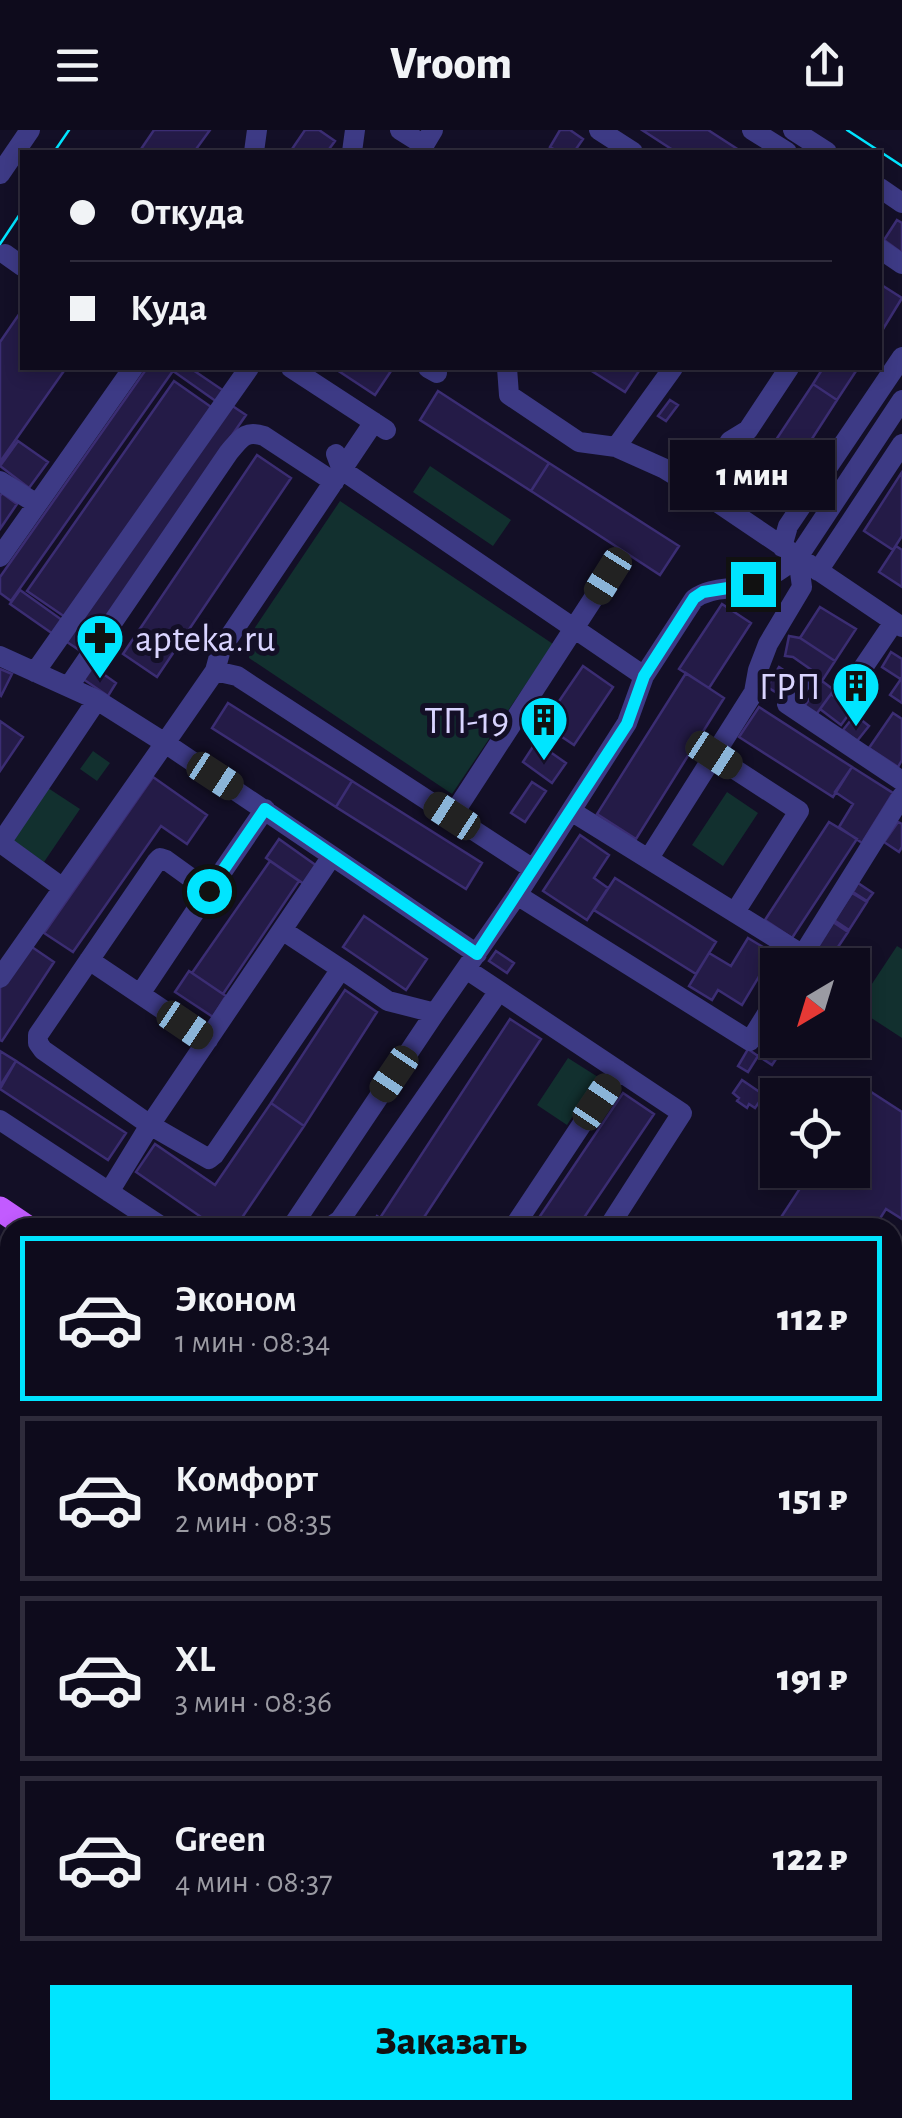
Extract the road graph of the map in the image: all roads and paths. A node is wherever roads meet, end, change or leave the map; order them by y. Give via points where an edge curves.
1 (30, 130) edge
2 (400, 130) edge
3 (434, 130) edge
4 (599, 130) edge
5 (752, 130) edge
6 (793, 130) edge
7 (631, 150) edge
8 (784, 150) edge
9 (823, 150) edge
10 (0, 174) edge
11 (902, 358) edge
12 (132, 370) edge
13 (248, 370) edge
14 (294, 370) edge
15 (507, 370) edge
16 (672, 370) edge
17 (788, 370) edge
18 (899, 410) edge
19 (902, 444) edge
20 (616, 447) junction
21 (337, 468) junction
22 (0, 481) edge
23 (699, 490) junction
24 (37, 504) junction
25 (790, 552) junction
26 (0, 558) edge
27 (818, 571) junction
28 (608, 576) dead end
29 (898, 624) edge
30 (575, 628) junction
31 (0, 656) edge
32 (215, 671) junction
33 (35, 672) junction
34 (644, 676) junction
35 (856, 678) dead end
36 (803, 680) dead end
37 (69, 686) junction
38 (97, 700) junction
39 (165, 742) junction
40 (714, 755) junction
41 (902, 782) edge
42 (902, 796) edge
43 (265, 809) junction
44 (571, 810) junction
45 (452, 816) junction
46 (0, 843) edge
47 (332, 856) junction
48 (649, 858) junction
49 (533, 869) junction
50 (63, 888) junction
51 (209, 891) junction
52 (517, 894) junction
53 (735, 912) junction
54 (282, 930) junction
55 (784, 948) edge
56 (807, 948) edge
57 (89, 960) junction
58 (472, 961) junction
59 (341, 969) junction
60 (0, 978) edge
61 (499, 991) junction
62 (140, 994) junction
63 (436, 1013) junction
64 (760, 1025) edge
65 (208, 1040) junction
66 (618, 1070) junction
67 (0, 1120) edge
68 (150, 1125) junction
69 (109, 1192) junction
70 (149, 1218) edge
71 (298, 1218) edge
72 (341, 1218) edge
73 (520, 1218) edge
74 (614, 1218) edge

1 - 10 street
2 - 3 street via 424,145
4 - 7 street
5 - 8 street
6 - 9 street
11 - 25 street via 788,526
12 - 24 street
13 - 33 street
14 - 21 street via 380,426
15 - 20 street via 509,395 579,442
16 - 20 street
17 - 23 street
18 - 25 street
19 - 27 street
20 - 23 street
21 - 30 street
21 - 32 street via 222,649
21 - 37 street via 264,436 243,436
22 - 24 street
23 - 25 street
24 - 26 street
25 - 27 street
25 - 34 street via 775,574 694,598
25 - 40 street via 802,587 768,644 754,692
27 - 29 street
28 - 30 street
29 - 35 street
30 - 34 street
30 - 45 street
31 - 33 street
32 - 39 street
32 - 45 street via 236,676
33 - 37 street
34 - 44 street via 627,724
36 - 41 street via 787,704
37 - 38 street
38 - 39 street
38 - 46 street
39 - 43 street
39 - 50 street
40 - 48 street
40 - 53 street via 800,811
42 - 56 street
43 - 47 street
43 - 51 street
44 - 48 street
44 - 49 street
45 - 49 street
46 - 50 street
47 - 54 street
47 - 58 street
48 - 53 street
49 - 52 street
50 - 60 street
51 - 57 street via 160,858
51 - 62 street
52 - 58 street
52 - 64 street via 750,1041
53 - 55 street
54 - 59 street
54 - 65 street
57 - 62 street
57 - 68 street via 38,1044
58 - 61 street
58 - 63 street
59 - 63 street via 388,1001
59 - 68 street via 214,1155 202,1157
61 - 66 street
61 - 72 street
62 - 65 street
63 - 71 street
65 - 68 street
66 - 73 street
66 - 74 street via 682,1113
67 - 69 street
68 - 69 street
69 - 70 street

